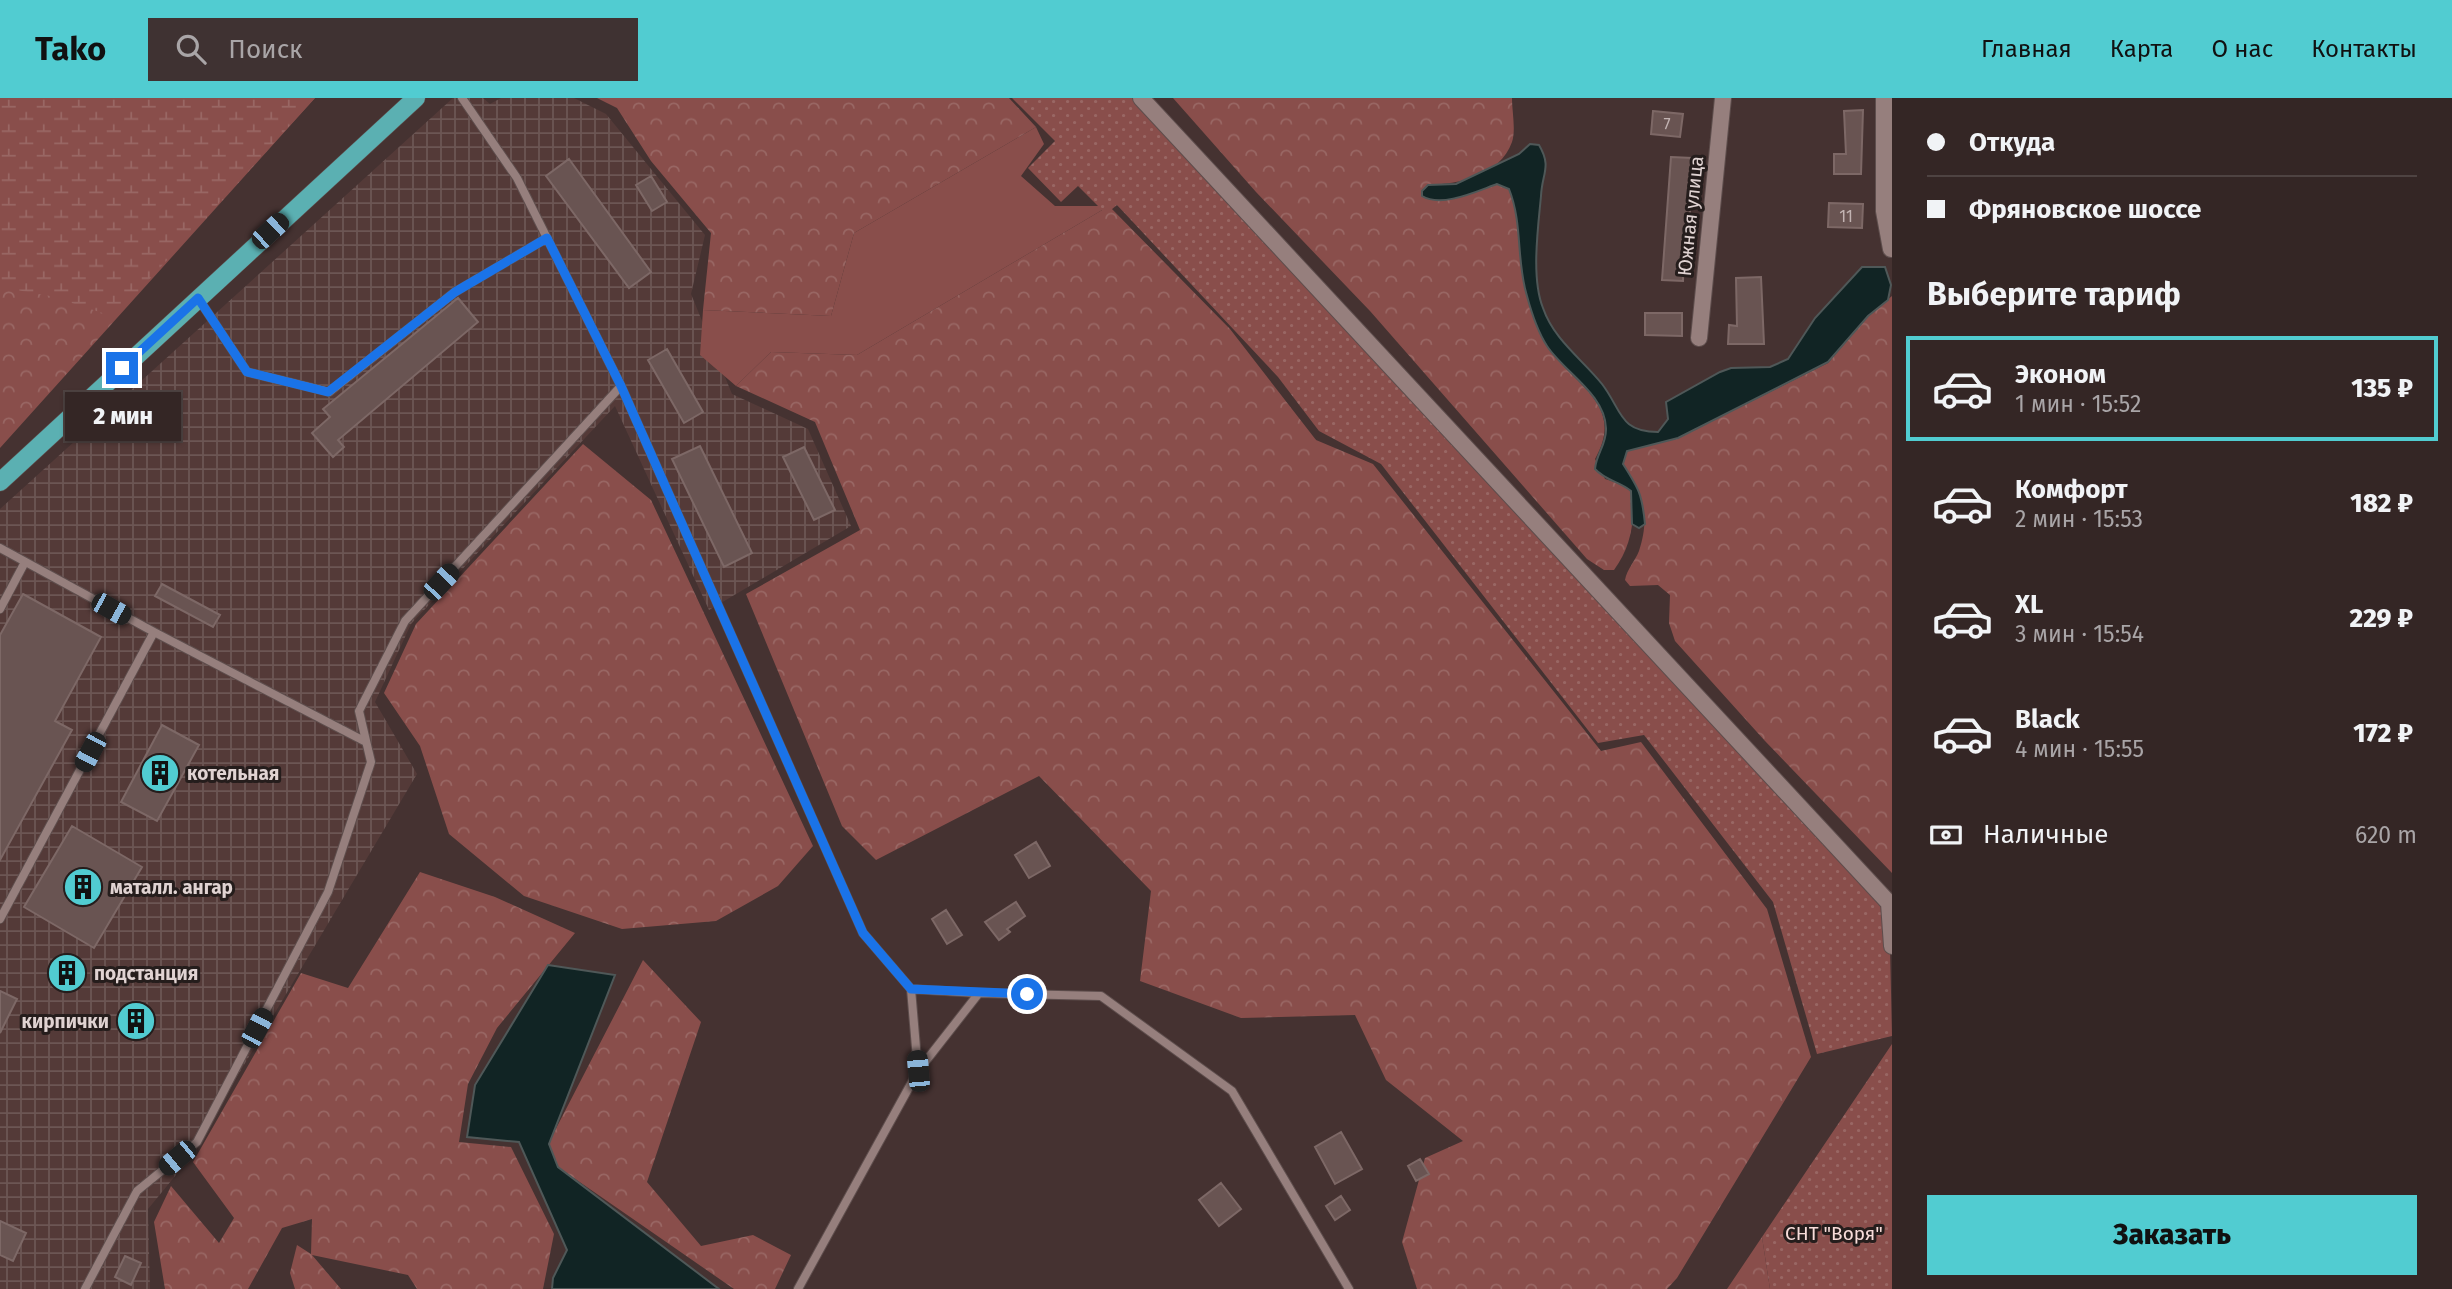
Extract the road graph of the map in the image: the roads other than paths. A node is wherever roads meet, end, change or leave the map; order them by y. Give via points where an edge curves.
1 (416, 98) edge
2 (462, 98) edge
3 (1141, 98) edge
4 (1723, 98) edge
5 (1884, 98) edge
6 (547, 238) junction
7 (1891, 249) edge
8 (198, 298) junction
9 (1699, 338) dead end
10 (621, 386) junction
11 (0, 482) edge
12 (0, 548) edge
13 (25, 562) junction
14 (0, 609) edge
15 (154, 632) junction
16 (366, 742) junction
17 (0, 919) edge
18 (1892, 946) edge
19 (911, 989) junction
20 (979, 993) junction
21 (918, 1071) junction
22 (85, 1289) edge
23 (798, 1289) edge
24 (1349, 1289) edge

1 - 8 main road
2 - 6 lane via 517,178
3 - 18 street via 1889,903
4 - 9 street, Южная улица
5 - 7 street via 1884,211
6 - 8 lane via 455,292 328,392 247,372
6 - 10 lane
8 - 11 main road
10 - 16 lane via 405,621 359,711
10 - 19 lane via 863,933
12 - 13 lane
13 - 14 lane
13 - 15 lane
15 - 16 lane
15 - 17 lane
16 - 22 lane via 371,762 328,892 197,1142 137,1191
19 - 20 lane
19 - 21 lane
20 - 21 lane
20 - 24 lane via 1101,996 1232,1091
21 - 23 lane

